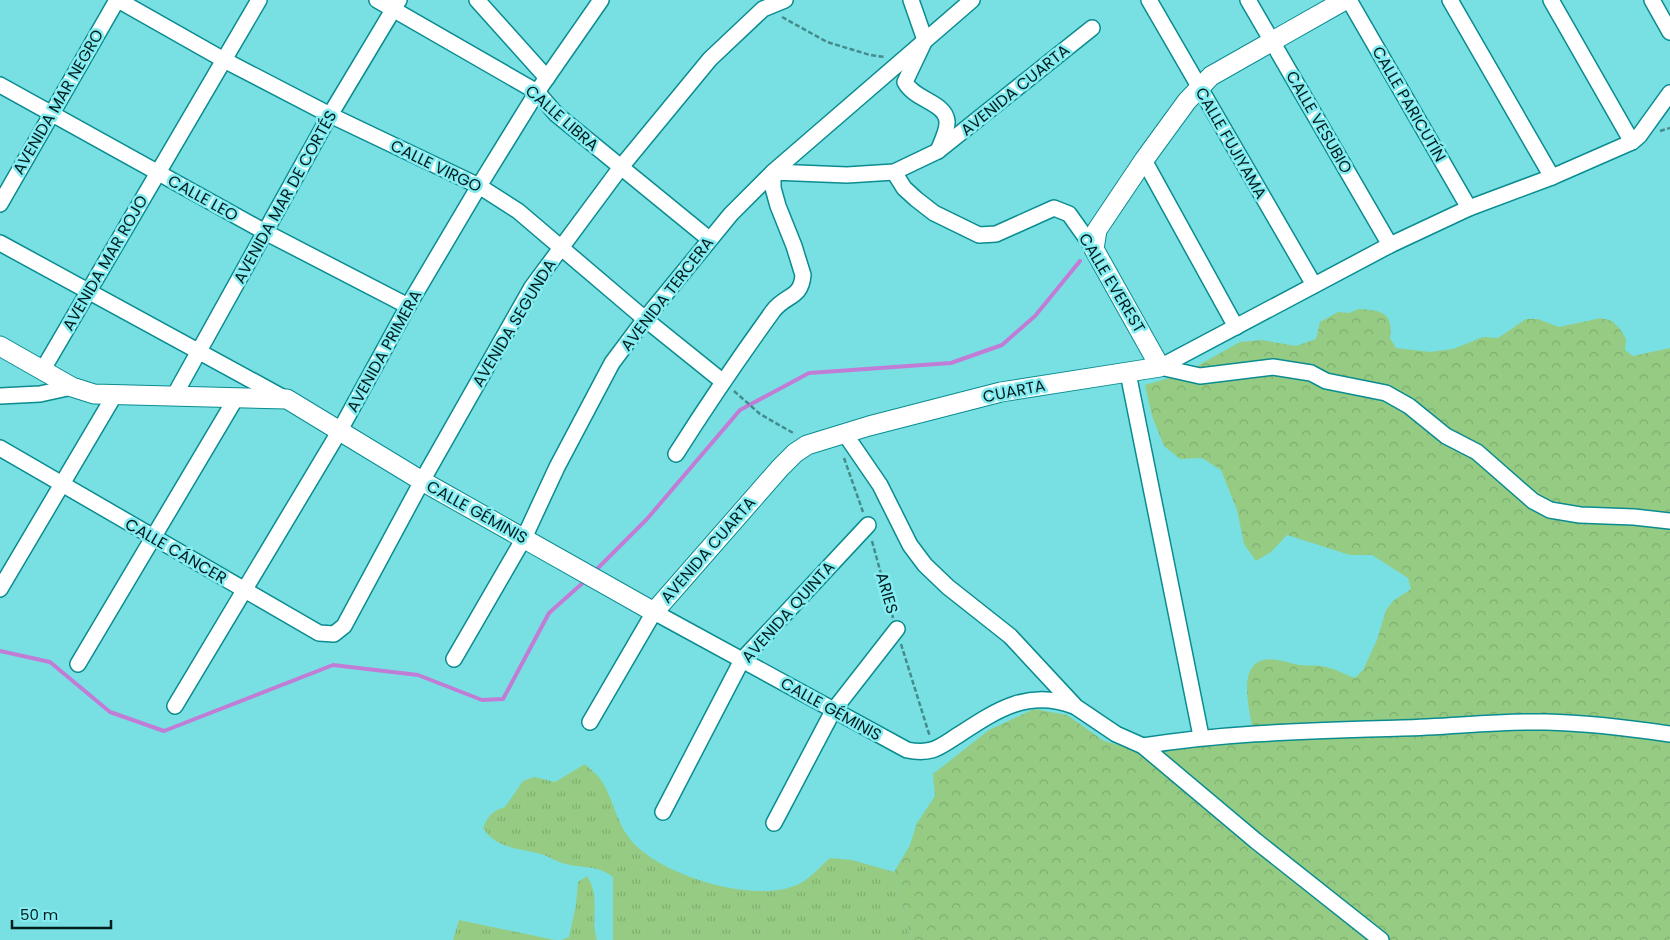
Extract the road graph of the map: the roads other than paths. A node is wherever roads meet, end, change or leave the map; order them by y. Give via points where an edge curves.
1 (117, 0) edge
2 (259, 0) edge
3 (376, 0) edge
4 (477, 0) edge
5 (601, 0) edge
6 (785, 0) edge
7 (911, 0) edge
8 (972, 0) edge
9 (1149, 0) edge
10 (1248, 0) edge
11 (1345, 0) edge
12 (1349, 0) edge
13 (1450, 0) edge
14 (1551, 0) edge
15 (1652, 0) edge
16 (396, 5) edge
17 (1092, 28) dead end
18 (1670, 32) edge
19 (925, 40) junction
20 (1273, 41) junction
21 (224, 60) junction
22 (547, 78) junction
23 (0, 85) edge
24 (1198, 87) junction
25 (537, 92) junction
26 (1670, 93) edge
27 (51, 113) junction
28 (330, 115) junction
29 (1632, 142) junction
30 (938, 152) junction
31 (1144, 160) junction
32 (621, 167) junction
33 (773, 172) junction
34 (894, 172) junction
35 (158, 173) junction
36 (1552, 177) junction
37 (480, 186) junction
38 (0, 204) edge
39 (1469, 208) junction
40 (265, 232) junction
41 (709, 239) junction
42 (0, 243) edge
43 (1390, 245) junction
44 (560, 247) junction
45 (1094, 249) junction
46 (1314, 285) junction
47 (88, 292) junction
48 (408, 306) junction
49 (645, 319) junction
50 (1236, 327) junction
51 (0, 346) edge
52 (198, 351) junction
53 (1160, 368) junction
54 (42, 371) junction
55 (1128, 373) junction
56 (722, 381) junction
57 (72, 387) junction
58 (0, 396) edge
59 (114, 396) junction
60 (174, 396) junction
61 (236, 398) junction
62 (287, 400) junction
63 (869, 426) joint
64 (339, 432) junction
65 (841, 435) junction
66 (0, 448) edge
67 (676, 454) dead end
68 (422, 481) junction
69 (62, 484) junction
70 (1670, 521) edge
71 (868, 525) road end
72 (151, 537) junction
73 (524, 538) junction
74 (0, 589) edge
75 (243, 589) junction
76 (654, 612) junction
77 (349, 616) joint
78 (897, 629) road end
79 (454, 660) dead end
80 (742, 660) junction
81 (78, 664) dead end
82 (175, 706) dead end
83 (1076, 707) junction
84 (833, 711) junction
85 (590, 722) dead end
86 (1670, 734) edge
87 (1201, 736) junction
88 (1143, 746) junction
89 (664, 812) dead end
90 (774, 823) dead end
91 (1381, 940) edge

1 - 21 street, CALLE VIRGO
1 - 27 street, AVENIDA MAR NEGRO
2 - 21 street, AVENIDA MAR ROJO
3 - 16 street, CALLE LIBRA
4 - 22 street
5 - 22 street, AVENIDA PRIMERA
6 - 32 street, AVENIDA SEGUNDA via 763,9 710,59
7 - 19 street
8 - 19 street, AVENIDA TERCERA
9 - 24 street, CALLE FUJIYAMA
10 - 20 street, CALLE VESUBIO
11 - 20 street
12 - 39 street, CALLE PARICUTÍN
13 - 36 street
14 - 29 street
15 - 18 street
16 - 25 street, CALLE LIBRA
16 - 28 street, AVENIDA MAR DE CORTÉS
17 - 30 street, AVENIDA CUARTA
19 - 30 street via 905,82 909,90 935,104 945,114 948,122
19 - 33 street, AVENIDA TERCERA
20 - 24 street
20 - 43 street, CALLE VESUBIO
21 - 28 street, CALLE VIRGO
21 - 35 street, AVENIDA MAR ROJO
22 - 25 street, AVENIDA PRIMERA
23 - 27 street, CALLE LEO
24 - 31 street
24 - 46 street, CALLE FUJIYAMA
25 - 32 street, CALLE LIBRA via 556,114
25 - 37 street, AVENIDA PRIMERA
26 - 29 street
27 - 35 street, CALLE LEO
27 - 38 street, AVENIDA MAR NEGRO
28 - 37 street, CALLE VIRGO
28 - 40 street, AVENIDA MAR DE CORTÉS
29 - 36 street
30 - 34 street, AVENIDA CUARTA
31 - 45 street via 1097,230
31 - 50 street
32 - 41 street, CALLE LIBRA
32 - 44 street, AVENIDA SEGUNDA
33 - 34 street via 847,175
33 - 41 street, AVENIDA TERCERA
33 - 56 street via 773,188 803,275 802,287 780,302
34 - 45 street, CALLE EVEREST via 916,200 978,235 996,234 1054,208 1069,214
35 - 40 street, CALLE LEO
35 - 47 street, AVENIDA MAR ROJO
36 - 39 street
37 - 44 street, CALLE VIRGO via 518,211
37 - 48 street, AVENIDA PRIMERA
39 - 43 street
40 - 48 street, CALLE LEO
40 - 52 street, AVENIDA MAR DE CORTÉS
41 - 49 street, AVENIDA TERCERA
42 - 47 street
43 - 46 street
44 - 49 street, CALLE VIRGO
44 - 68 street, AVENIDA SEGUNDA via 532,287
45 - 53 street, CALLE EVEREST
46 - 50 street
47 - 52 street
47 - 54 street, AVENIDA MAR ROJO
48 - 64 street, AVENIDA PRIMERA
49 - 56 street, CALLE VIRGO
49 - 73 street, AVENIDA TERCERA via 612,363
50 - 53 street
51 - 54 street, CALLE GÉMINIS
52 - 60 street, AVENIDA MAR DE CORTÉS
52 - 62 street
53 - 55 street, CUARTA
53 - 70 street via 1200,376 1273,367 1386,393 1409,406 1446,436 1477,452 1533,501 1550,510
54 - 57 street, CALLE GÉMINIS
55 - 63 street, CUARTA via 1001,392
55 - 87 street
56 - 67 street
57 - 58 street via 40,394
57 - 59 street, CALLE GÉMINIS
59 - 60 street, CALLE GÉMINIS
59 - 69 street
60 - 61 street, CALLE GÉMINIS
61 - 62 street, CALLE GÉMINIS
61 - 72 street
62 - 64 street, CALLE GÉMINIS
63 - 65 street, AVENIDA CUARTA
64 - 68 street, CALLE GÉMINIS
64 - 75 street, AVENIDA PRIMERA
65 - 76 street, AVENIDA CUARTA via 807,445 795,453
65 - 83 street via 880,485 910,545 925,565 977,612 1010,636
66 - 69 street, CALLE CÁNCER
68 - 73 street, CALLE GÉMINIS
68 - 77 street, AVENIDA SEGUNDA
69 - 72 street, CALLE CÁNCER
69 - 74 street
71 - 80 street, AVENIDA QUINTA
72 - 75 street, CALLE CÁNCER
72 - 81 street
73 - 76 street, CALLE GÉMINIS
73 - 79 street, AVENIDA TERCERA
75 - 77 street, CALLE CÁNCER via 319,633 334,634
75 - 82 street, AVENIDA PRIMERA
76 - 80 street, CALLE GÉMINIS
76 - 85 street, AVENIDA CUARTA
78 - 84 street
80 - 84 street, CALLE GÉMINIS
80 - 89 street, AVENIDA QUINTA
83 - 84 street, CALLE GÉMINIS via 1056,699 1038,698 1014,704 934,750 920,752 907,750
83 - 88 street via 1116,734
84 - 90 street
86 - 87 street via 1548,722
87 - 88 street
88 - 91 street

